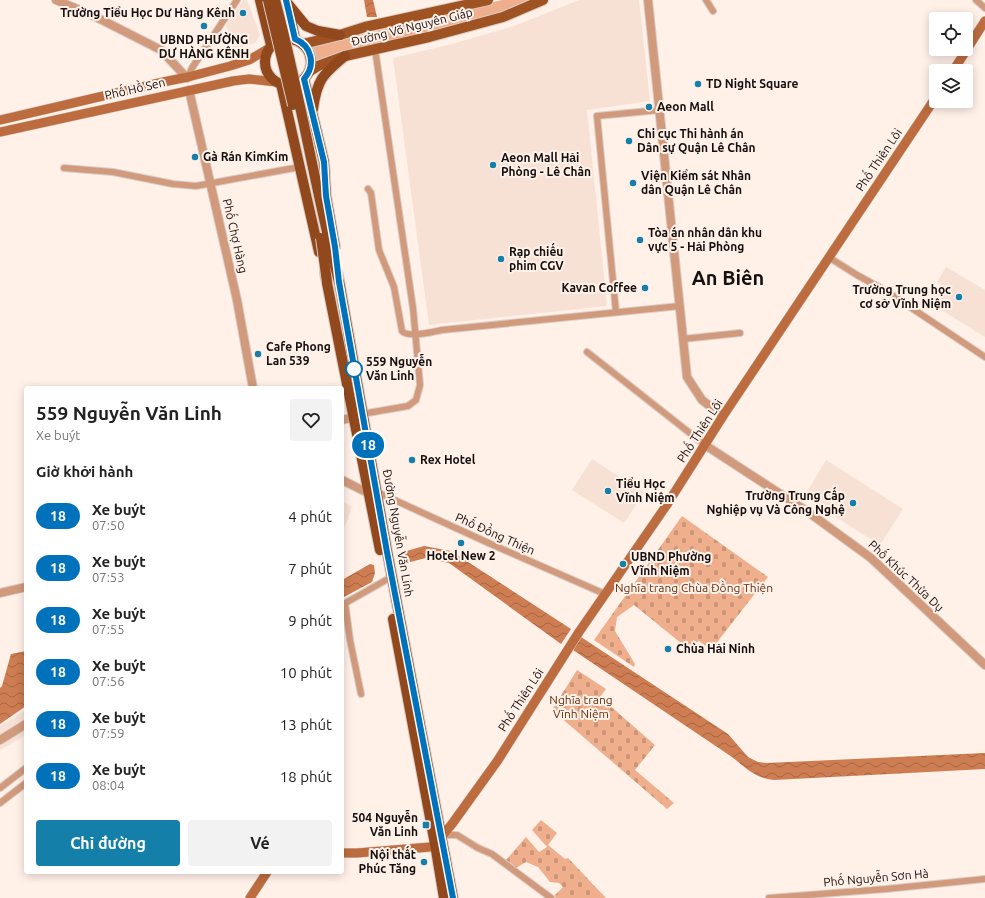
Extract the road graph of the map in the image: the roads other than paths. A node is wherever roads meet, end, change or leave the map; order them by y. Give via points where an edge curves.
1 (56, 0) edge
2 (238, 0) edge
3 (275, 0) edge
4 (488, 0) edge
5 (544, 0) edge
6 (648, 0) edge
7 (706, 0) edge
8 (976, 0) edge
9 (263, 1) edge
10 (286, 2) edge
11 (985, 8) edge
12 (712, 11) dead end
13 (985, 21) edge
14 (340, 35) junction
15 (299, 41) junction
16 (270, 47) junction
17 (375, 49) junction
18 (345, 56) junction
19 (957, 64) edge
20 (230, 66) junction
21 (307, 75) junction
22 (187, 78) junction
23 (233, 81) junction
24 (279, 83) junction
25 (190, 90) junction
26 (929, 108) edge
27 (660, 110) junction
28 (313, 119) junction
29 (0, 120) edge
30 (292, 131) junction
31 (0, 132) edge
32 (300, 167) junction
33 (64, 168) dead end
34 (210, 183) junction
35 (368, 189) dead end
36 (830, 258) junction
37 (327, 282) junction
38 (339, 282) junction
39 (680, 306) junction
40 (616, 312) junction
41 (740, 333) dead end
42 (416, 335) junction
43 (683, 339) junction
44 (587, 352) dead end
45 (985, 357) edge
46 (252, 386) edge
47 (358, 416) junction
48 (724, 416) junction
49 (344, 420) edge
50 (705, 445) junction
51 (344, 481) edge
52 (372, 492) junction
53 (389, 577) junction
54 (24, 587) edge
55 (0, 593) edge
56 (605, 594) junction
57 (344, 604) edge
58 (985, 665) edge
59 (361, 694) dead end
60 (24, 725) edge
61 (0, 740) edge
62 (24, 770) edge
63 (24, 785) edge
64 (0, 788) edge
65 (0, 803) edge
66 (441, 835) junction
67 (435, 844) junction
68 (344, 853) edge
69 (266, 874) edge
70 (985, 879) edge
71 (250, 898) edge
72 (444, 898) edge
73 (453, 898) edge
74 (551, 898) edge
75 (769, 898) edge

1 - 22 street via 161,50
2 - 22 street
3 - 38 highway, bridge via 296,83 329,246
4 - 14 main road, Đường Võ Nguyên Giáp via 365,27
5 - 17 main road, Đường Võ Nguyên Giáp via 503,17
6 - 27 street
7 - 12 street
8 - 11 street
9 - 10 highway via 265,8 280,7
9 - 16 highway
9 - 37 highway, bridge via 307,166
10 - 14 highway via 306,26
10 - 15 highway
13 - 19 main road
14 - 15 main road, Đường Võ Nguyên Giáp
15 - 16 highway via 282,39
15 - 21 highway via 310,54
16 - 20 main road, Phố Hồ Sen via 249,60
16 - 24 highway via 264,61 265,68
17 - 18 main road, Đường Võ Nguyên Giáp
17 - 42 street
18 - 21 main road, Đường Võ Nguyên Giáp via 318,66
18 - 28 highway via 327,71 320,82 315,94
20 - 22 main road, Phố Hồ Sen
20 - 23 main road via 243,65 246,71 245,76
21 - 24 highway via 293,85
21 - 28 highway, Đường Nguyễn Văn Linh
22 - 29 main road, Phố Hồ Sen
23 - 24 main road, Phố Hồ Sen via 250,79
23 - 25 main road, Phố Hồ Sen
24 - 30 highway, Đường Nguyễn Văn Linh
25 - 31 main road, Phố Hồ Sen
25 - 34 street, Phố Chợ Hàng
26 - 36 main road, Phố Thiên Lôi
27 - 39 street
27 - 40 street via 597,116
28 - 30 highway via 300,118
28 - 38 highway, Đường Nguyễn Văn Linh via 324,162 326,196
30 - 32 highway, Đường Nguyễn Văn Linh
32 - 34 street
32 - 37 highway, Đường Nguyễn Văn Linh
33 - 34 street via 113,172 173,184 196,186
34 - 46 street, Phố Chợ Hàng via 237,300
35 - 42 street via 371,193 379,250 394,288 402,331 404,334
36 - 45 street via 886,291
36 - 48 main road, Phố Thiên Lôi
37 - 47 highway, Đường Nguyễn Văn Linh
38 - 47 highway, Đường Nguyễn Văn Linh
39 - 40 street
39 - 43 street
40 - 42 street
41 - 43 street
42 - 47 street via 420,385 416,400 408,406
43 - 48 street via 687,378 702,400
44 - 50 street
47 - 49 street
47 - 52 highway, Đường Nguyễn Văn Linh
48 - 50 main road, Phố Thiên Lôi
50 - 56 main road, Phố Thiên Lôi
50 - 58 street, Phố Khúc Thừa Dụ via 808,512 871,558
51 - 52 street
52 - 53 highway, Đường Nguyễn Văn Linh
52 - 56 street, Phố Đồng Thiện
53 - 57 street
53 - 66 highway, Đường Nguyễn Văn Linh
53 - 67 highway, Đường Nguyễn Văn Linh
54 - 55 street
56 - 66 main road, Phố Thiên Lôi via 498,760 452,824
57 - 59 street
60 - 61 street
62 - 64 street
63 - 65 street
66 - 67 main road, Phố Thiên Lôi
66 - 73 highway, Đường Nguyễn Văn Linh
66 - 74 street via 457,835 492,854
67 - 68 main road via 430,847
67 - 72 highway, Đường Nguyễn Văn Linh
69 - 71 main road
70 - 75 street, Phố Nguyễn Sơn Hà

